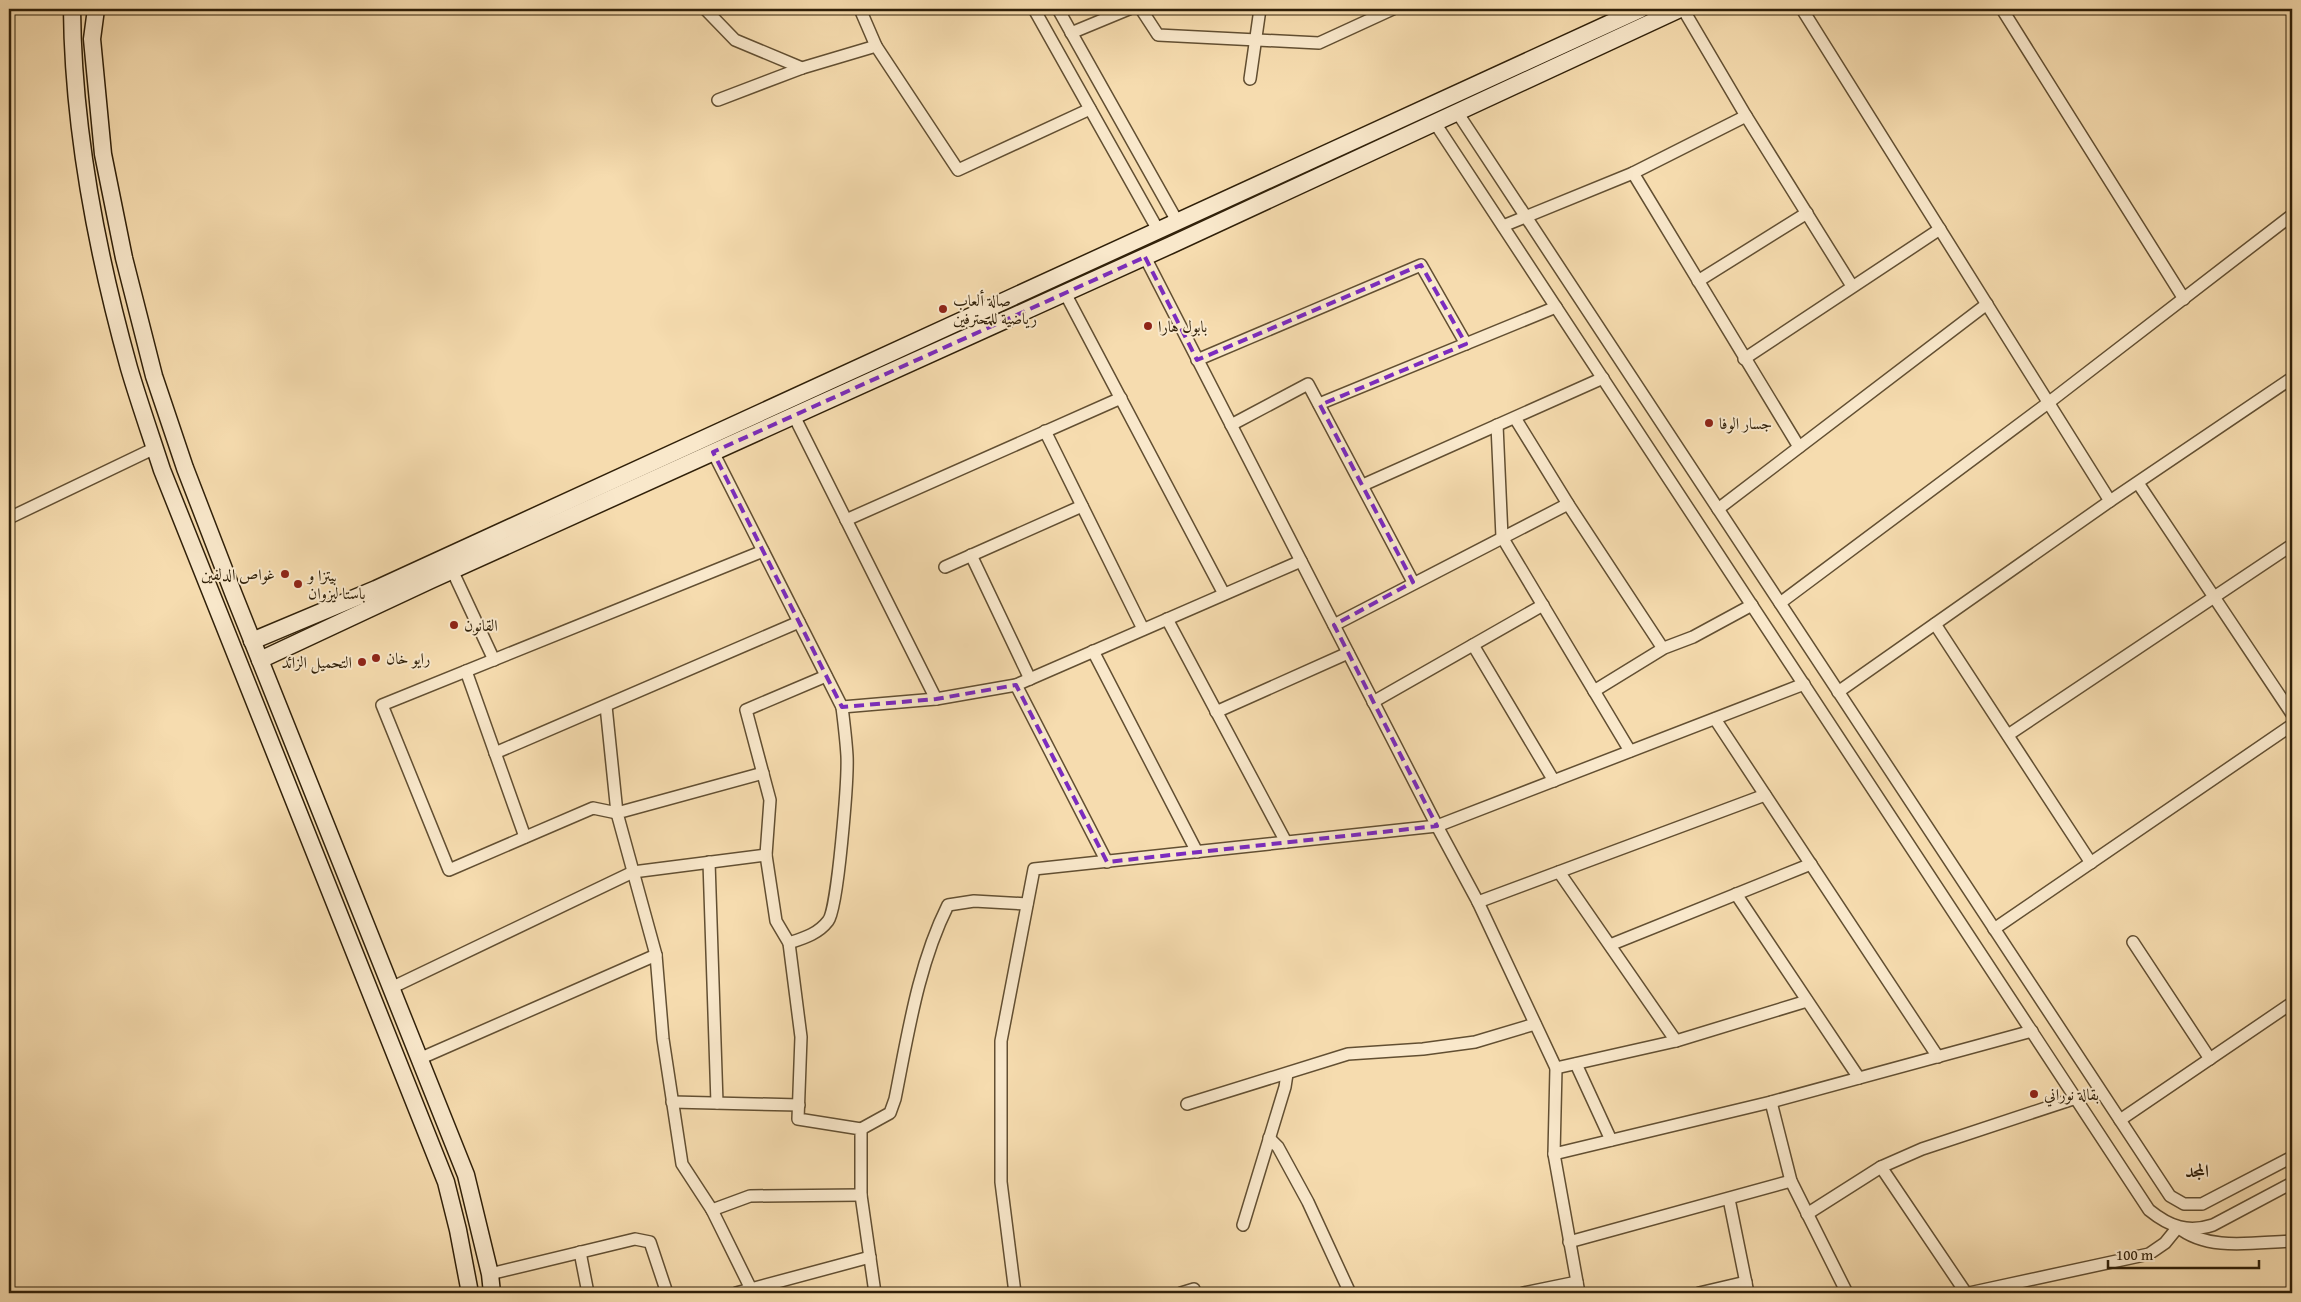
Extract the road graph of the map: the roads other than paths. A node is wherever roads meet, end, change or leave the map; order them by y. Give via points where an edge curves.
1 (72, 9) edge
2 (96, 9) edge
3 (705, 9) edge
4 (860, 9) edge
5 (1034, 9) edge
6 (1058, 9) edge
7 (1129, 9) edge
8 (1141, 9) edge
9 (1260, 9) edge
10 (1393, 9) edge
11 (1640, 9) edge
12 (1681, 9) edge
13 (1802, 9) edge
14 (2002, 9) edge
15 (1071, 33) junction
16 (1256, 40) junction
17 (876, 46) junction
18 (802, 68) junction
19 (1250, 79) dead end
20 (718, 100) dead end
21 (1090, 109) junction
22 (1457, 112) junction
23 (1746, 116) junction
24 (1435, 123) junction
25 (1633, 174) junction
26 (1807, 213) junction
27 (2292, 215) edge
28 (1525, 216) junction
29 (1177, 221) junction
30 (1502, 226) junction
31 (1940, 229) junction
32 (1158, 230) junction
33 (1145, 257) junction
34 (1698, 281) junction
35 (1852, 286) junction
36 (1065, 293) junction
37 (2184, 299) junction
38 (1987, 304) junction
39 (1556, 307) junction
40 (1466, 344) junction
41 (1744, 358) junction
42 (1197, 360) junction
43 (1603, 378) junction
44 (2292, 378) edge
45 (1121, 398) junction
46 (2048, 403) junction
47 (1319, 404) junction
48 (794, 416) junction
49 (1515, 418) junction
50 (1231, 425) junction
51 (1497, 426) junction
52 (1045, 431) junction
53 (1799, 447) junction
54 (155, 448) junction
55 (713, 452) junction
56 (2138, 483) junction
57 (1363, 486) junction
58 (2110, 502) junction
59 (1568, 504) junction
60 (1082, 506) junction
61 (1718, 509) junction
62 (9, 518) edge
63 (846, 520) junction
64 (1502, 537) junction
65 (2292, 545) edge
66 (763, 551) junction
67 (971, 555) junction
68 (1301, 561) junction
69 (945, 567) dead end
70 (452, 570) junction
71 (1413, 582) junction
72 (1224, 594) junction
73 (2214, 599) junction
74 (1780, 603) junction
75 (1542, 604) junction
76 (1752, 605) junction
77 (1167, 619) junction
78 (799, 622) junction
79 (1935, 624) junction
80 (1334, 625) junction
81 (1143, 629) junction
82 (252, 641) junction
83 (1660, 644) dead end
84 (1473, 645) junction
85 (1093, 651) junction
86 (1348, 653) junction
87 (260, 660) junction
88 (494, 660) junction
89 (466, 671) junction
90 (826, 676) junction
91 (1030, 679) junction
92 (1804, 684) junction
93 (1016, 685) junction
94 (1594, 691) junction
95 (1838, 692) junction
96 (936, 698) junction
97 (1373, 702) junction
98 (606, 706) junction
99 (842, 706) junction
100 (1216, 712) junction
101 (2292, 714) edge
102 (1715, 719) junction
103 (2292, 726) edge
104 (2008, 735) junction
105 (1630, 751) junction
106 (495, 753) junction
107 (763, 773) junction
108 (1554, 781) junction
109 (1766, 795) junction
110 (617, 812) junction
111 (1437, 826) junction
112 (525, 837) junction
113 (1286, 842) junction
114 (1197, 852) junction
115 (766, 855) junction
116 (709, 862) junction
117 (1107, 862) junction
118 (2091, 863) junction
119 (1811, 864) junction
120 (633, 872) junction
121 (1559, 872) junction
122 (1736, 894) junction
123 (1478, 902) junction
124 (1027, 904) junction
125 (1994, 929) junction
126 (2133, 942) dead end
127 (789, 943) junction
128 (1610, 946) junction
129 (656, 954) junction
130 (391, 988) junction
131 (1807, 1001) junction
132 (2292, 1003) edge
133 (1535, 1024) junction
134 (2032, 1031) junction
135 (1676, 1041) junction
136 (1938, 1057) junction
137 (419, 1058) junction
138 (2210, 1059) junction
139 (1576, 1064) junction
140 (1556, 1068) junction
141 (1286, 1074) junction
142 (1859, 1078) junction
143 (2076, 1098) junction
144 (672, 1102) junction
145 (1771, 1102) junction
146 (717, 1103) junction
147 (1187, 1104) dead end
148 (799, 1105) junction
149 (2120, 1120) junction
150 (861, 1129) junction
151 (1269, 1138) junction
152 (1612, 1140) junction
153 (1554, 1154) junction
154 (2292, 1156) edge
155 (1881, 1167) junction
156 (1791, 1181) junction
157 (2292, 1183) edge
158 (861, 1195) junction
159 (1729, 1199) junction
160 (712, 1210) junction
161 (1807, 1214) junction
162 (1243, 1225) dead end
163 (2178, 1227) junction
164 (2292, 1241) edge
165 (1570, 1242) junction
166 (580, 1252) junction
167 (870, 1257) junction
168 (490, 1274) junction
169 (1578, 1288) edge
170 (1747, 1288) edge
171 (1194, 1289) dead end
172 (752, 1291) edge
173 (470, 1293) edge
174 (492, 1293) edge
175 (588, 1293) edge
176 (667, 1293) edge
177 (736, 1293) edge
178 (875, 1293) edge
179 (1015, 1293) edge
180 (1181, 1293) edge
181 (1350, 1293) edge
182 (1523, 1293) edge
183 (1699, 1293) edge
184 (1847, 1293) edge
185 (1968, 1293) edge

1 - 54 main road via 83,153 101,251 129,369
2 - 82 main road via 92,39 103,154 124,258 154,376 178,450
3 - 18 street via 734,40
4 - 17 street
5 - 21 street
6 - 15 street
7 - 15 street
8 - 16 street via 1158,35
9 - 16 street
10 - 16 street via 1319,44
11 - 29 main road
12 - 22 main road
12 - 23 street
13 - 31 street
14 - 37 street
15 - 29 street
16 - 19 street
17 - 18 street
17 - 21 street via 958,170
18 - 20 street
21 - 32 street
22 - 24 main road
22 - 28 street
23 - 25 street
23 - 26 street
24 - 30 street
24 - 33 main road
25 - 28 street
25 - 34 street
26 - 34 street
26 - 35 street
27 - 37 street
28 - 30 street
28 - 61 street
29 - 32 main road
30 - 39 street
31 - 35 street
31 - 38 street
32 - 82 main road via 376,589
33 - 36 main road
33 - 42 street
34 - 41 street
35 - 41 street
36 - 45 street
36 - 48 main road
37 - 46 street
38 - 46 street
38 - 53 street
39 - 40 street
39 - 43 street
40 - 42 street via 1420,265
40 - 47 street
41 - 53 street
42 - 50 street
43 - 49 street
43 - 76 street
44 - 56 street
45 - 52 street
45 - 72 street
46 - 58 street
46 - 74 street
47 - 50 street via 1308,384
47 - 57 street
48 - 55 main road
48 - 63 street
49 - 51 street
49 - 59 street
50 - 68 street
51 - 57 street
51 - 64 street
52 - 60 street
52 - 63 street
53 - 61 street
54 - 62 street
54 - 173 main road via 446,1182
55 - 66 street
55 - 70 main road
56 - 58 street
56 - 73 street
57 - 71 street
58 - 79 street
59 - 64 street
59 - 83 street
60 - 67 street
60 - 81 street
61 - 74 street
63 - 96 street
64 - 71 street
64 - 75 street
65 - 73 street
66 - 78 street
66 - 88 street
67 - 69 street
67 - 91 street
68 - 72 street
68 - 80 street
70 - 87 main road
70 - 88 street
71 - 80 street
72 - 77 street
73 - 101 street
73 - 104 street
74 - 95 street
75 - 84 street
75 - 94 street
76 - 92 street
76 - 94 street via 1693,637 1664,648
77 - 81 street
77 - 100 street
78 - 90 street
78 - 98 street
79 - 95 street
79 - 104 street
80 - 86 street
81 - 85 street
82 - 87 main road
84 - 97 street
84 - 108 street
85 - 91 street
85 - 114 street
86 - 97 street
86 - 100 street
87 - 130 main road
88 - 89 street
89 - 106 street
89 - 112 street via 382,705 449,870
90 - 99 street
90 - 107 street via 746,710
91 - 93 street
92 - 102 street
92 - 134 street
93 - 96 street
93 - 117 street
94 - 105 street
95 - 125 street
96 - 99 street
97 - 111 street
98 - 106 street
98 - 110 street
99 - 127 street via 847,757 833,908 829,920 812,936
100 - 113 street
102 - 105 street
102 - 109 street
103 - 118 street
104 - 118 street
105 - 108 street
106 - 112 street
107 - 110 street
107 - 115 street via 770,800
108 - 111 street
109 - 119 street
109 - 121 street
110 - 112 street via 594,808
110 - 120 street
111 - 113 street
111 - 123 street
113 - 114 street
114 - 117 street
115 - 116 street
115 - 127 street via 776,921
116 - 120 street
116 - 146 street
117 - 124 street via 1034,869
118 - 125 street
119 - 122 street
119 - 136 street
120 - 129 street
120 - 130 street
121 - 123 street
121 - 128 street
122 - 128 street
122 - 131 street
123 - 133 street
124 - 150 street via 974,901 948,905 939,923 917,993 890,1113
124 - 179 street via 1001,1041 1001,1182
125 - 149 street
126 - 138 street
127 - 148 street via 801,1037
128 - 135 street
129 - 137 street
129 - 144 street
130 - 137 main road
131 - 135 street
131 - 142 street
132 - 138 street
133 - 140 street
133 - 141 street via 1475,1042 1348,1054
134 - 136 street
134 - 143 street
135 - 139 street
136 - 142 street
137 - 168 main road via 466,1175
138 - 149 street
139 - 140 street
139 - 152 street
140 - 153 street
141 - 147 street
141 - 151 street
142 - 145 street
143 - 155 street via 1922,1149
143 - 163 street via 2149,1210 2164,1222
144 - 146 street
144 - 160 street via 682,1164
145 - 152 street
145 - 156 street
146 - 148 street
148 - 150 street via 798,1119
149 - 154 street via 2170,1196 2184,1204 2202,1204
150 - 158 street
151 - 162 street
151 - 181 street via 1278,1147 1308,1202
152 - 153 street
153 - 165 street
155 - 161 street
155 - 185 street
156 - 159 street
156 - 161 street
157 - 163 street via 2214,1225 2190,1230
158 - 160 street via 750,1196
158 - 167 street
159 - 165 street
159 - 170 street
160 - 172 street
161 - 184 street
163 - 164 street via 2189,1236 2219,1243
163 - 185 street via 2165,1243 2149,1254
165 - 169 street
166 - 168 street
166 - 175 street
166 - 176 street via 635,1239 650,1242
167 - 172 street
167 - 178 street
168 - 174 main road
169 - 182 street
170 - 183 street
171 - 180 street
172 - 177 street

